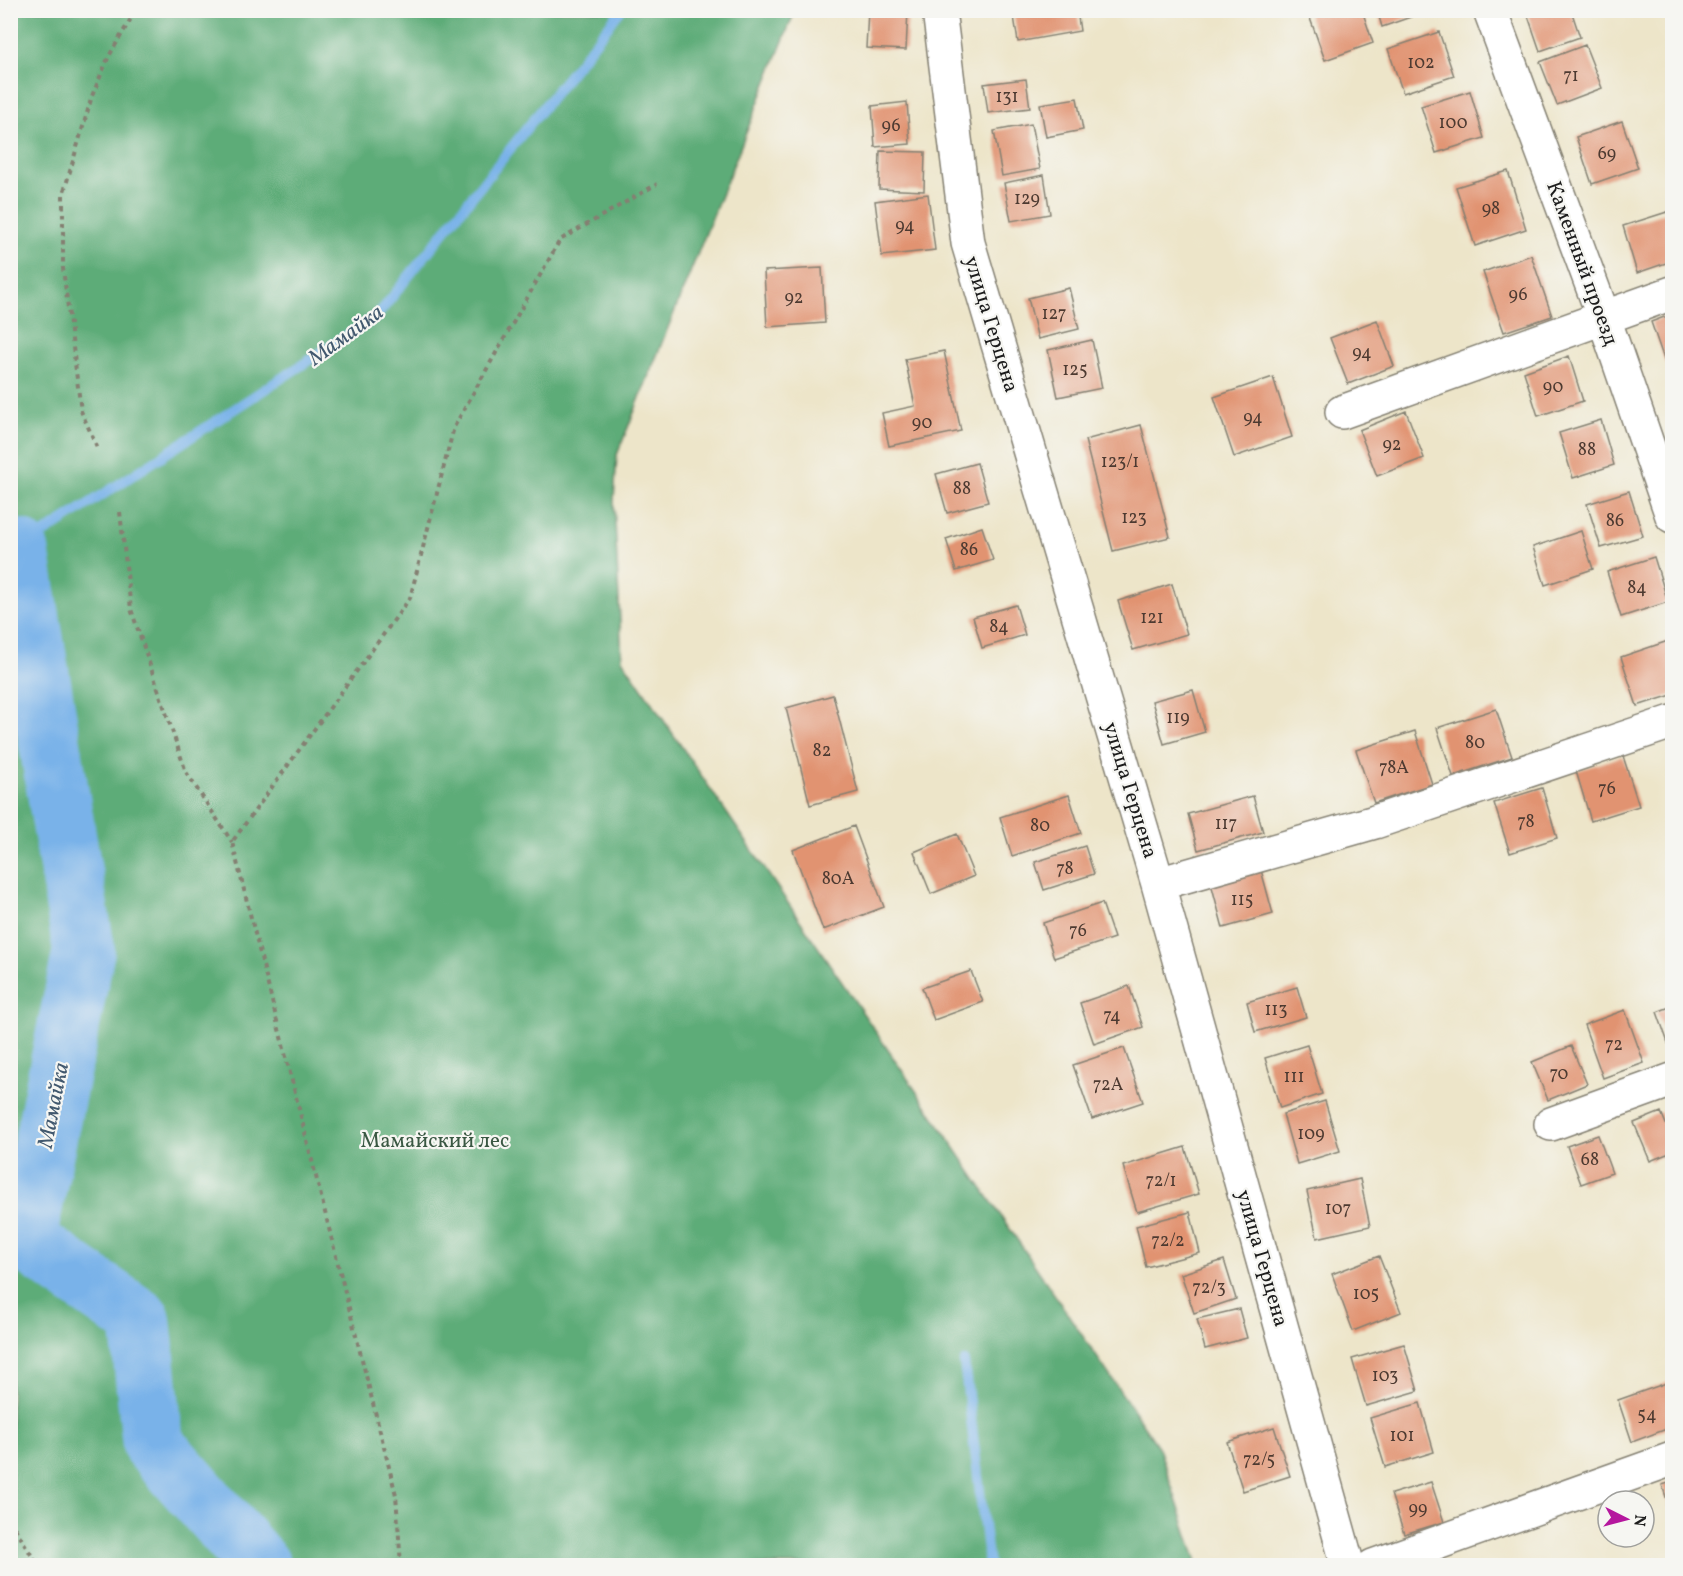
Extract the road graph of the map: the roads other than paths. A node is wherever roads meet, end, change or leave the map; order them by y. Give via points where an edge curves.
1 (939, 10) edge
2 (1491, 10) edge
3 (1672, 293) edge
4 (1604, 318) junction
5 (1342, 412) dead end
6 (1672, 516) edge
7 (1672, 722) edge
8 (1158, 884) junction
9 (1672, 1080) edge
10 (1551, 1124) dead end
11 (1672, 1460) edge
12 (1348, 1566) edge
13 (1373, 1566) edge

1 - 8 street, улица Герцена via 968,243
2 - 4 street, Каменный проезд
3 - 4 street
4 - 5 street
4 - 6 street, Каменный проезд
7 - 8 street via 1375,822
8 - 12 street, улица Герцена
9 - 10 street
11 - 13 street

